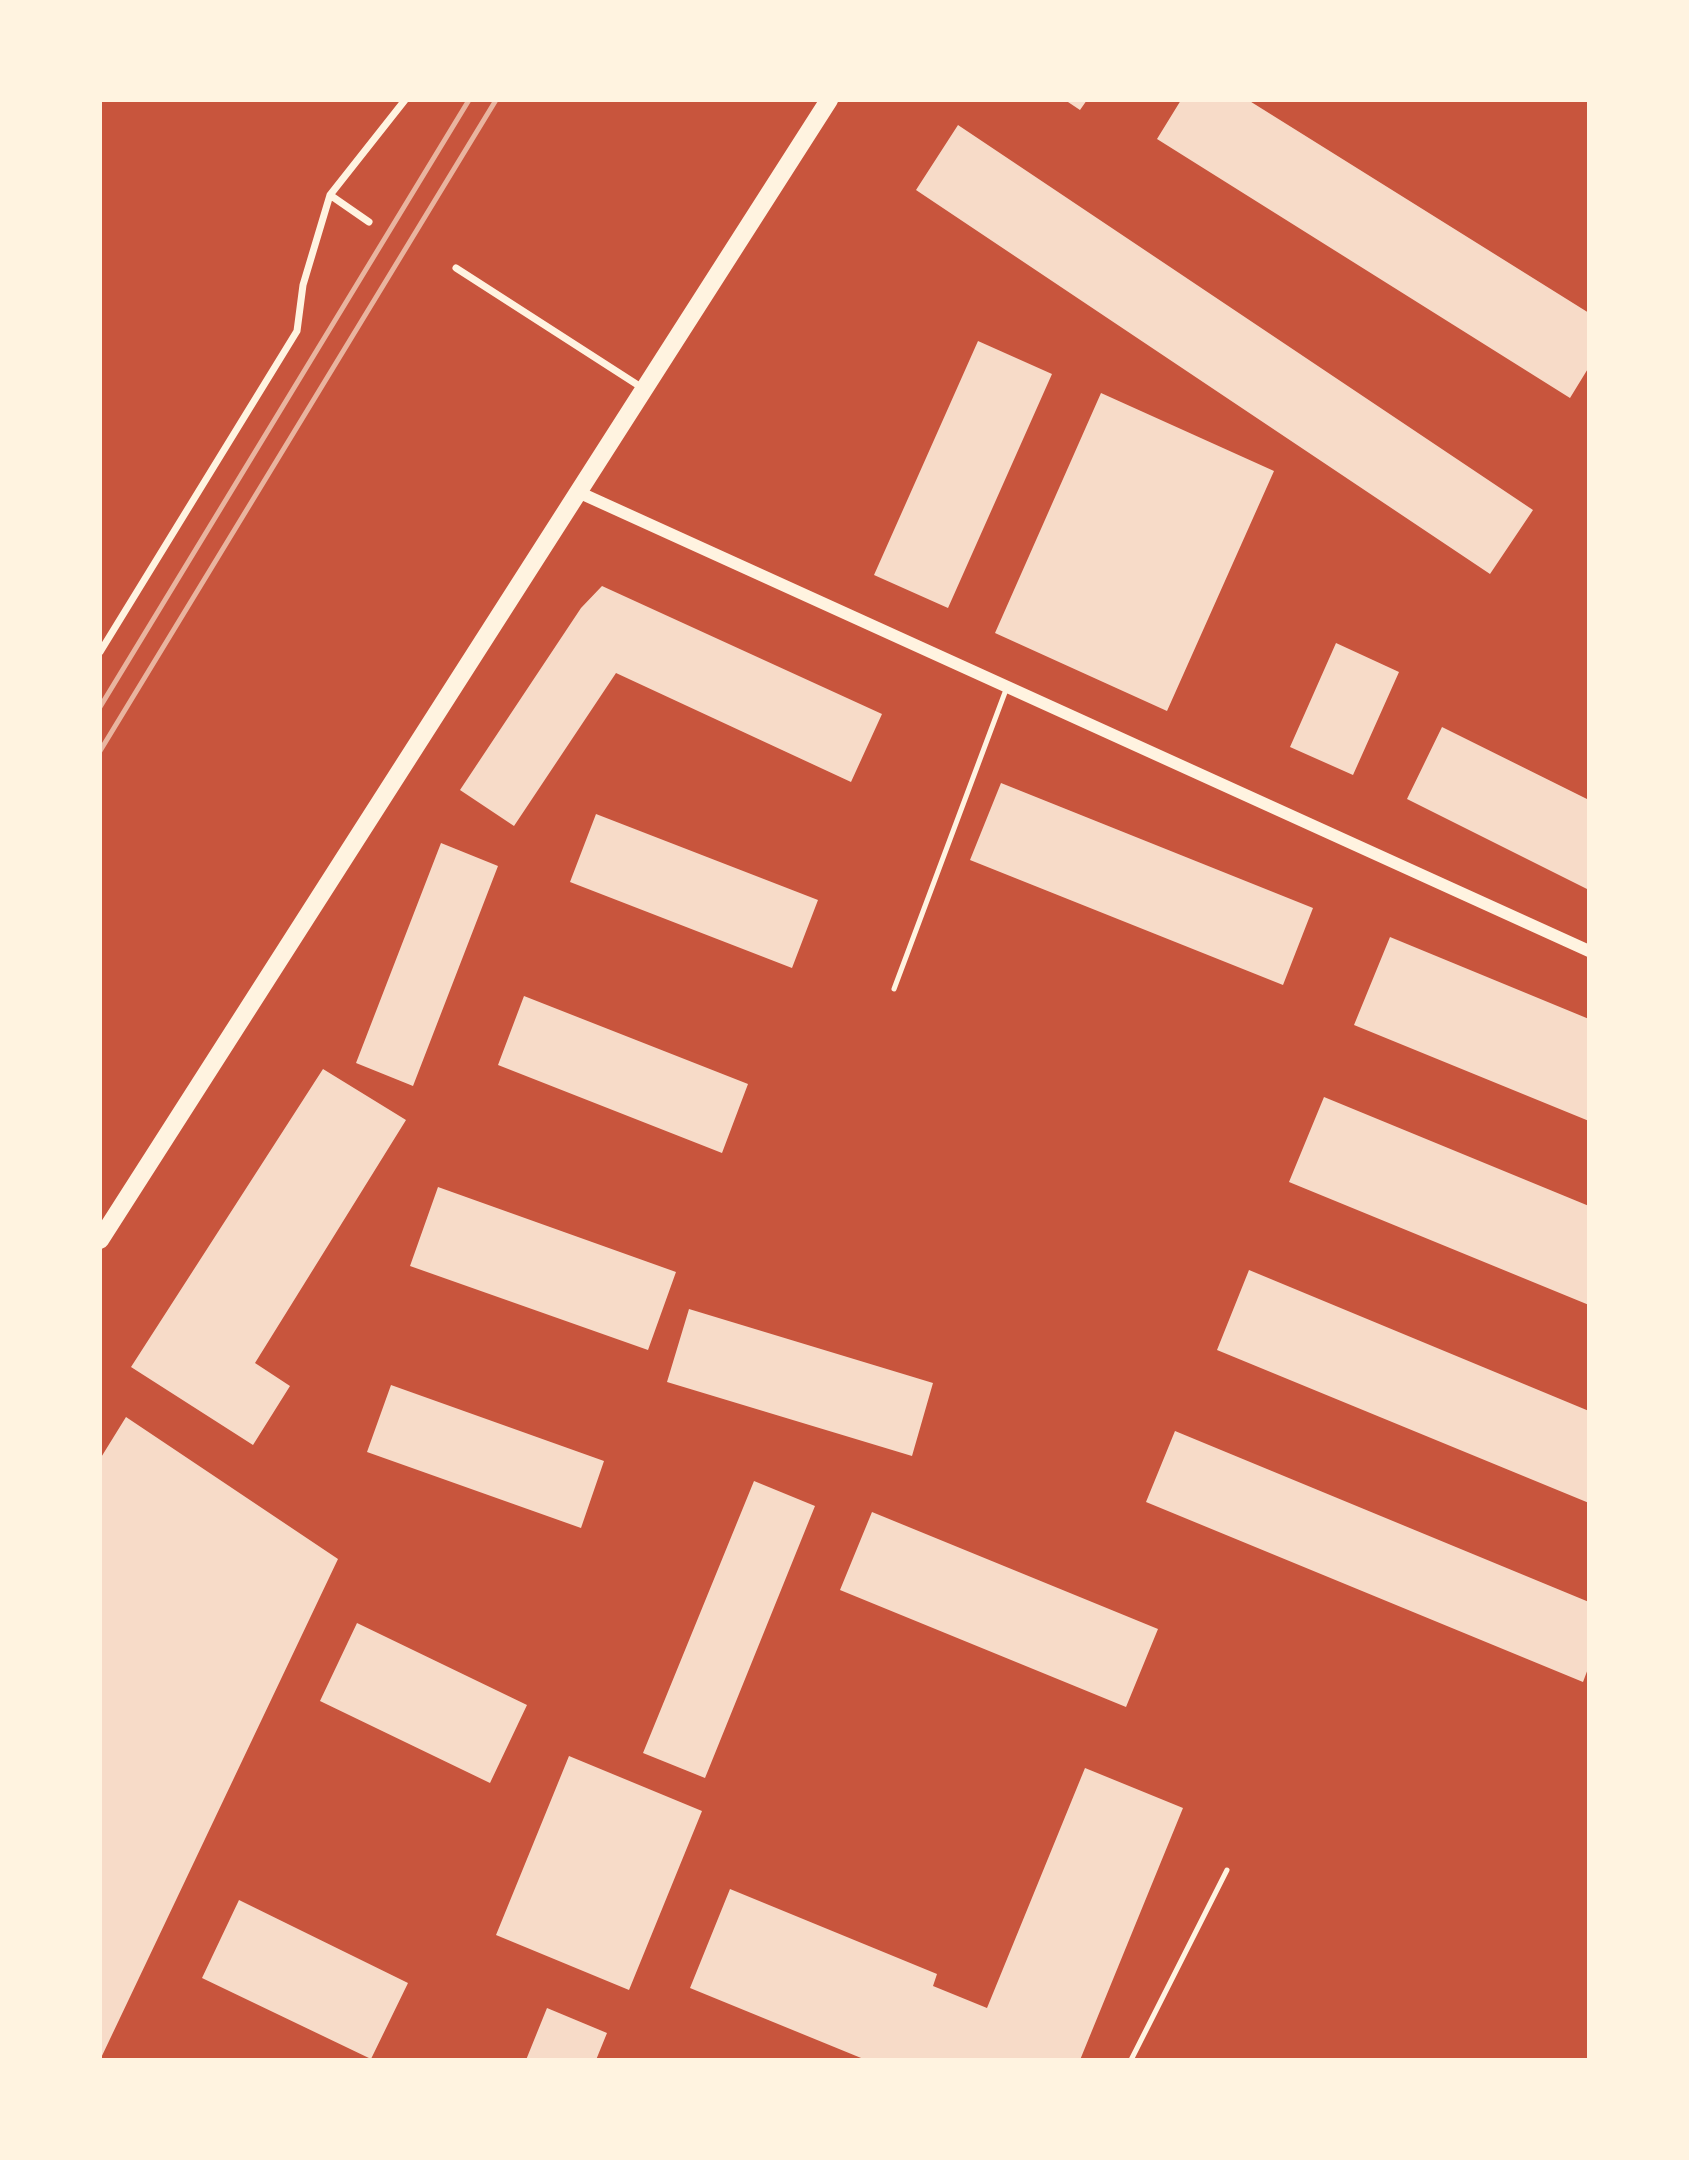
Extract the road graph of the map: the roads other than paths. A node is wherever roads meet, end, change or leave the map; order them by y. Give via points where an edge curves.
1 (405, 100) edge
2 (829, 100) edge
3 (330, 195) junction
4 (369, 222) dead end
5 (456, 268) dead end
6 (644, 390) junction
7 (578, 492) junction
8 (100, 652) edge
9 (1007, 687) junction
10 (1589, 951) edge
11 (894, 989) dead end
12 (100, 1240) edge
13 (1227, 1870) dead end
14 (1131, 2060) edge

1 - 3 street
2 - 6 main road
3 - 4 street
3 - 8 street via 303,285 297,331
5 - 6 street
6 - 7 main road
7 - 9 street
7 - 12 main road
9 - 10 street
9 - 11 lane
13 - 14 lane

